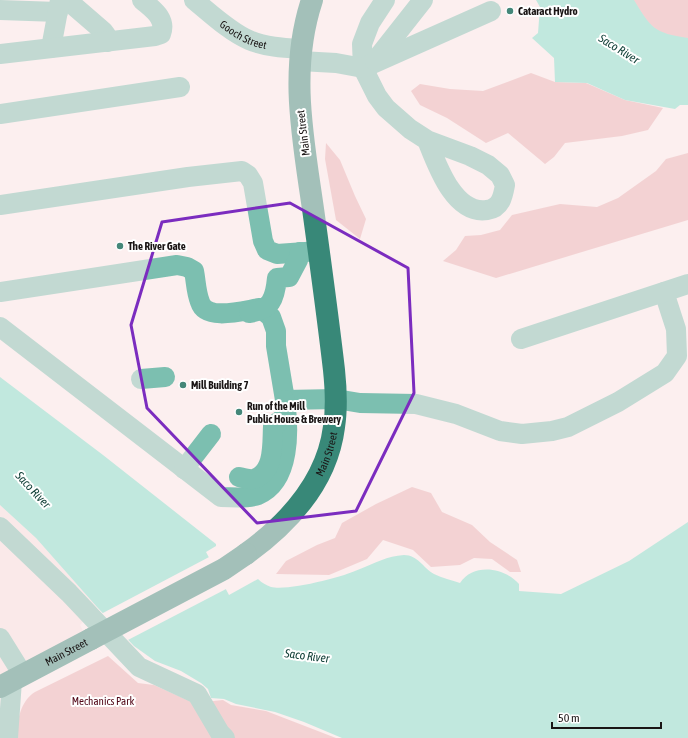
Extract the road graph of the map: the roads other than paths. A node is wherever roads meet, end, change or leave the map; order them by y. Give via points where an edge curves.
1 (142, 0) edge
2 (194, 0) edge
3 (312, 0) edge
4 (385, 0) edge
5 (423, 0) edge
6 (62, 4) edge
7 (0, 10) edge
8 (491, 11) dead end
9 (107, 42) junction
10 (51, 48) junction
11 (0, 54) edge
12 (300, 55) junction
13 (368, 65) junction
14 (180, 87) dead end
15 (0, 114) edge
16 (427, 140) dead end
17 (0, 204) edge
18 (309, 252) junction
19 (40, 272) dead end
20 (688, 284) edge
21 (0, 292) edge
22 (664, 292) junction
23 (0, 327) edge
24 (521, 339) dead end
25 (165, 376) dead end
26 (141, 379) dead end
27 (336, 399) junction
28 (286, 408) junction
29 (211, 434) dead end
30 (184, 468) junction
31 (239, 478) dead end
32 (0, 527) edge
33 (0, 638) edge
34 (12, 681) edge
35 (8, 738) edge
36 (225, 738) edge

1 - 9 street via 159,16 163,27 161,34
2 - 12 street, Gooch Street via 248,40
3 - 12 main road, Main Street
4 - 13 street via 370,23 362,44
5 - 13 street
6 - 7 street
6 - 9 street via 104,31
6 - 10 street
8 - 13 street
9 - 10 street
10 - 11 street
12 - 13 street, Gooch Street via 336,63
12 - 18 main road, Main Street via 300,114
13 - 16 street via 372,88 386,108
14 - 15 street
17 - 18 street via 242,171 253,183 264,246 267,250 277,254
18 - 19 street via 298,260 290,277 277,278 276,292 265,309 215,317 204,310 194,268 183,263 60,278
18 - 27 main road, Main Street via 334,370
20 - 22 street
21 - 28 street via 177,265 187,267 194,271 200,303 208,311 220,314 260,308 271,317 276,331
22 - 24 street
22 - 27 street via 676,329 678,356 665,373 618,402 568,427 522,434 500,431 456,414 416,404 360,403
23 - 30 street
25 - 26 street
27 - 28 street
27 - 34 main road, Main Street, bridge via 329,450 314,483 306,498 288,520 264,541 224,569
28 - 30 street via 287,444 283,464 277,478 257,495 241,498 221,497
28 - 31 street via 272,426 271,458 264,474 253,480
29 - 30 street
32 - 36 street via 70,594 139,667 197,694
33 - 34 street
34 - 35 street

